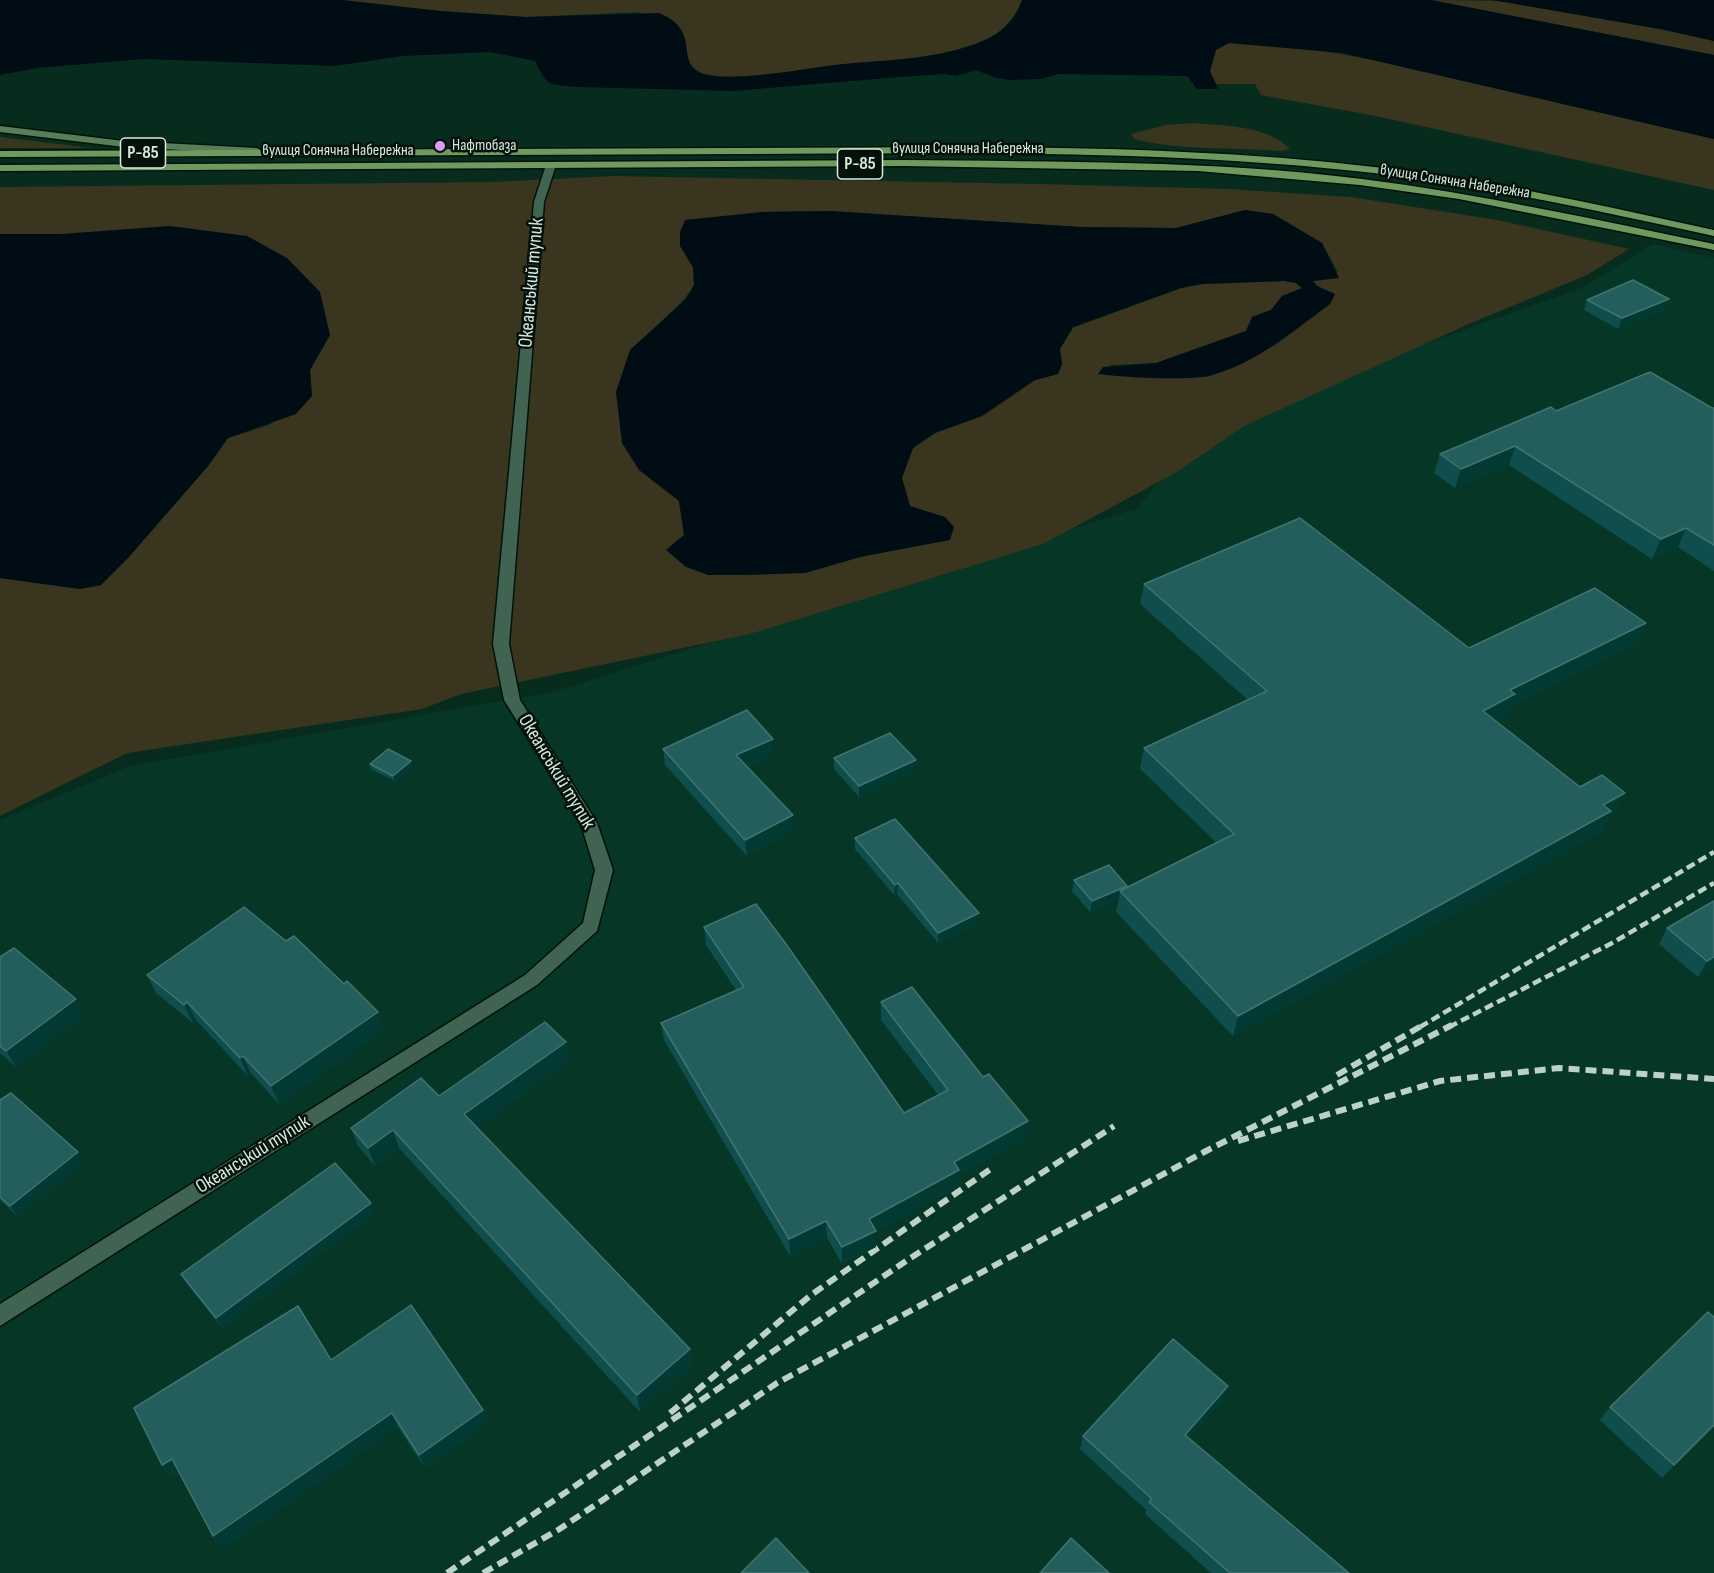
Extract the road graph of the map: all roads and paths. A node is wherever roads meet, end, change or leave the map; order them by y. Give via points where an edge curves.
1 (0, 129) edge
2 (285, 153) junction
3 (0, 154) edge
4 (551, 165) junction
5 (0, 168) edge
6 (1714, 233) edge
7 (1714, 247) edge
8 (0, 1316) edge

1 - 2 main road via 124,144
2 - 3 main road, вулиця Сонячна Набережна / Р-85
2 - 6 main road, вулиця Сонячна Набережна / Р-85 via 1189,154 1421,176
4 - 5 main road, вулиця Сонячна Набережна / Р-85
4 - 7 main road, вулиця Сонячна Набережна / Р-85 via 1025,164 1239,170 1460,196
4 - 8 street, Океанський тупик via 539,202 501,644 512,700 589,823 604,870 591,926 531,980

